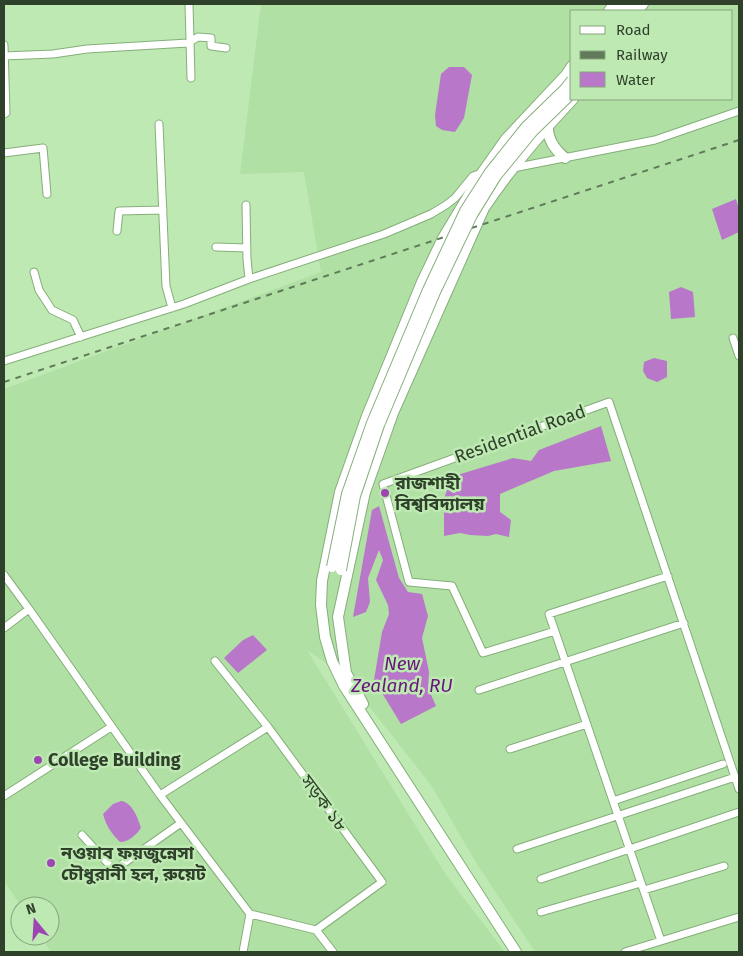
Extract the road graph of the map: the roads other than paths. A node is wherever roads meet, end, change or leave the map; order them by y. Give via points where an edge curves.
1 (189, 4) edge
2 (191, 42) junction
3 (4, 45) edge
4 (226, 48) dead end
5 (4, 56) edge
6 (570, 69) edge
7 (191, 78) dead end
8 (570, 82) edge
9 (570, 94) edge
10 (572, 100) edge
11 (739, 111) edge
12 (4, 114) edge
13 (159, 124) dead end
14 (548, 125) junction
15 (4, 153) edge
16 (565, 158) junction
17 (513, 168) junction
18 (482, 173) junction
19 (47, 194) dead end
20 (246, 205) dead end
21 (163, 210) junction
22 (117, 231) dead end
23 (216, 247) dead end
24 (247, 248) junction
25 (34, 272) dead end
26 (249, 279) junction
27 (172, 308) junction
28 (81, 337) junction
29 (733, 338) dead end
30 (739, 356) edge
31 (4, 361) edge
32 (336, 569) junction
33 (4, 575) edge
34 (668, 576) junction
35 (321, 605) junction
36 (29, 610) junction
37 (338, 618) junction
38 (684, 623) junction
39 (4, 628) edge
40 (555, 631) junction
41 (215, 661) dead end
42 (566, 662) junction
43 (479, 690) dead end
44 (587, 724) junction
45 (111, 727) junction
46 (268, 727) junction
47 (510, 749) dead end
48 (723, 764) dead end
49 (735, 777) junction
50 (739, 789) edge
51 (160, 795) junction
52 (4, 796) edge
53 (613, 801) junction
54 (739, 812) edge
55 (618, 816) junction
56 (181, 823) junction
57 (82, 835) dead end
58 (517, 849) dead end
59 (630, 849) junction
60 (724, 866) dead end
61 (541, 879) dead end
62 (642, 886) junction
63 (541, 912) dead end
64 (250, 914) junction
65 (739, 917) edge
66 (316, 930) junction
67 (661, 941) junction
68 (243, 952) edge
69 (332, 952) edge
70 (516, 952) edge
71 (524, 952) edge
72 (625, 952) edge

1 - 2 street
2 - 4 street via 198,37 211,38 211,46
2 - 5 street
2 - 7 street
3 - 5 street
5 - 12 street
6 - 18 main road via 506,139
8 - 32 main road, bridge via 520,134 490,172 466,211 428,290 372,423 347,494
9 - 32 main road, bridge via 526,139 496,176 472,215 435,292 379,425 354,496
10 - 14 main road
11 - 16 street via 655,140
13 - 21 street
14 - 16 main road via 550,140
14 - 17 main road
15 - 19 street via 44,148
16 - 17 street
17 - 18 street
17 - 37 main road via 474,227 393,413 365,492
18 - 26 street via 473,176 455,198 431,214 384,234
18 - 35 main road via 443,238 422,282 367,416 340,492 322,581
20 - 24 street
21 - 22 street via 119,211
21 - 27 street via 166,286
23 - 24 street
24 - 26 street
25 - 28 street via 39,290 52,310 72,320
26 - 27 street
27 - 28 street
28 - 31 street
29 - 30 street
32 - 35 main road
32 - 37 main road
33 - 36 street
34 - 38 street
34 - 40 street via 550,614
34 - 40 street, Residential Road via 609,402 383,484 409,582 452,586 483,653
35 - 70 main road via 325,637 344,686
36 - 39 street
36 - 45 street
37 - 71 main road via 346,673 362,703
38 - 42 street
38 - 49 street
40 - 42 street
41 - 46 street, সড়ক ১৮
42 - 43 street
42 - 44 street
44 - 47 street
44 - 53 street
45 - 51 street
45 - 52 street
46 - 51 street
46 - 66 street, সড়ক ১৮ via 382,882
48 - 53 street
49 - 50 street
49 - 55 street
51 - 56 street
53 - 55 street
54 - 59 street
55 - 58 street
55 - 59 street
56 - 57 street via 112,869
56 - 64 street
59 - 61 street
59 - 62 street
60 - 62 street
62 - 63 street
62 - 67 street
64 - 66 street
64 - 68 street
65 - 67 street
66 - 69 street
67 - 72 street

